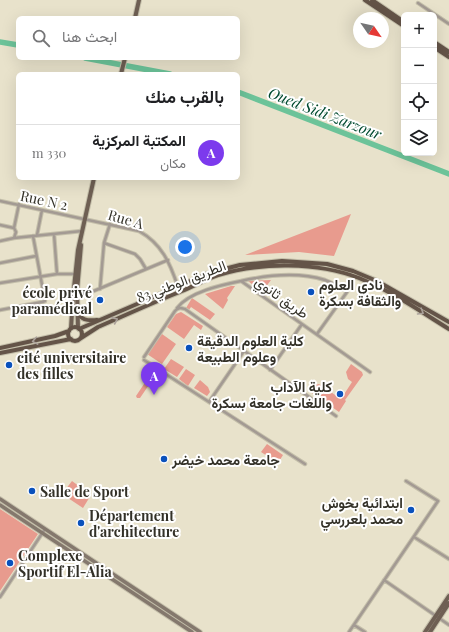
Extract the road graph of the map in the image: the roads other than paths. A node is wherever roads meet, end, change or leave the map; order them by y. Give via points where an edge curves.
1 (139, 0) edge
2 (365, 0) edge
3 (372, 0) edge
4 (418, 3) dead end
5 (135, 16) edge
6 (401, 20) edge
7 (401, 24) edge
8 (449, 24) edge
9 (437, 44) edge
10 (436, 48) edge
11 (449, 52) edge
12 (449, 57) edge
13 (124, 60) edge
14 (122, 72) edge
15 (95, 180) edge
16 (0, 201) edge
17 (19, 204) junction
18 (42, 210) junction
19 (86, 218) junction
20 (110, 224) junction
21 (0, 225) edge
22 (14, 228) junction
23 (82, 231) junction
24 (54, 234) junction
25 (37, 235) junction
26 (33, 236) junction
27 (14, 238) junction
28 (0, 241) edge
29 (104, 243) junction
30 (36, 256) junction
31 (168, 260) junction
32 (0, 263) edge
33 (146, 269) junction
34 (56, 274) junction
35 (75, 274) junction
36 (41, 277) junction
37 (241, 281) junction
38 (0, 283) edge
39 (178, 286) junction
40 (100, 288) junction
41 (76, 298) junction
42 (176, 309) junction
43 (0, 310) edge
44 (76, 311) junction
45 (99, 320) junction
46 (449, 322) edge
47 (302, 324) junction
48 (79, 328) junction
49 (449, 329) edge
50 (70, 330) junction
51 (317, 334) junction
52 (81, 338) junction
53 (71, 340) junction
54 (0, 348) edge
55 (244, 351) junction
56 (0, 353) edge
57 (270, 370) junction
58 (370, 372) dead end
59 (209, 402) junction
60 (336, 416) dead end
61 (305, 464) dead end
62 (406, 481) dead end
63 (0, 499) edge
64 (0, 505) edge
65 (45, 529) junction
66 (42, 533) junction
67 (414, 537) junction
68 (449, 559) edge
69 (384, 580) junction
70 (449, 596) edge
71 (0, 597) edge
72 (449, 604) edge
73 (438, 617) junction
74 (354, 624) junction
75 (449, 625) edge
76 (192, 632) edge
77 (200, 632) edge
78 (349, 632) edge
79 (365, 632) edge
80 (426, 632) edge
81 (430, 632) edge

1 - 5 main road
2 - 7 highway
3 - 6 highway
4 - 8 street
9 - 11 highway
10 - 12 highway
13 - 14 main road
15 - 19 main road
16 - 17 street, Rue N 2
17 - 18 street, Rue N 2
17 - 22 street
18 - 19 street, Rue N 2
18 - 25 street
19 - 20 street, Rue A
19 - 23 main road
19 - 41 main road
20 - 29 street
20 - 31 street, Rue A via 133,228 148,236
21 - 22 street
22 - 27 street
23 - 24 street
23 - 35 main road
24 - 25 street
24 - 34 street
25 - 26 street
26 - 27 street
26 - 30 street
27 - 28 street
29 - 33 street via 135,254
29 - 40 street
30 - 32 street
30 - 36 street
31 - 33 street
31 - 39 street, Rue A
33 - 40 street
34 - 35 street
34 - 36 street
35 - 50 main road
36 - 38 street
36 - 43 street via 44,302
37 - 42 street, طريق ثانوي via 223,284 189,297
37 - 47 street, طريق ثانوي
37 - 51 street via 287,275 311,276 330,282 347,292
39 - 45 highway, الطريق الوطني 83
39 - 46 highway, الطريق الوطني 83 via 209,273 247,264 282,261 327,264 377,281
40 - 41 street
41 - 44 main road
42 - 55 street via 185,309
42 - 59 street, طريق ثانوي via 144,358
44 - 45 highway via 84,320
44 - 48 main road
45 - 48 highway, الطريق الوطني 83
47 - 51 street, طريق ثانوي
47 - 57 street
48 - 50 highway
48 - 52 highway via 82,332
52 -> 49 highway, الطريق الوطني 83 via 98,327 218,275 250,268 284,266 312,267 358,278 385,290
50 - 53 highway via 68,335
50 -> 54 highway via 55,336
51 - 58 street, طريق ثانوي
52 - 53 highway
53 - 56 highway
55 - 57 street
55 - 59 street
57 - 60 street
59 - 61 street
62 - 67 street via 438,501
63 - 65 main road
64 - 66 main road
65 - 66 street
65 - 77 main road
66 - 71 street
66 - 76 main road
67 - 68 street
67 - 69 street
69 - 73 street
69 - 74 street
70 - 73 main road
72 - 73 main road
73 - 75 street
73 - 80 main road
73 - 81 main road
74 - 78 street
74 - 79 street

